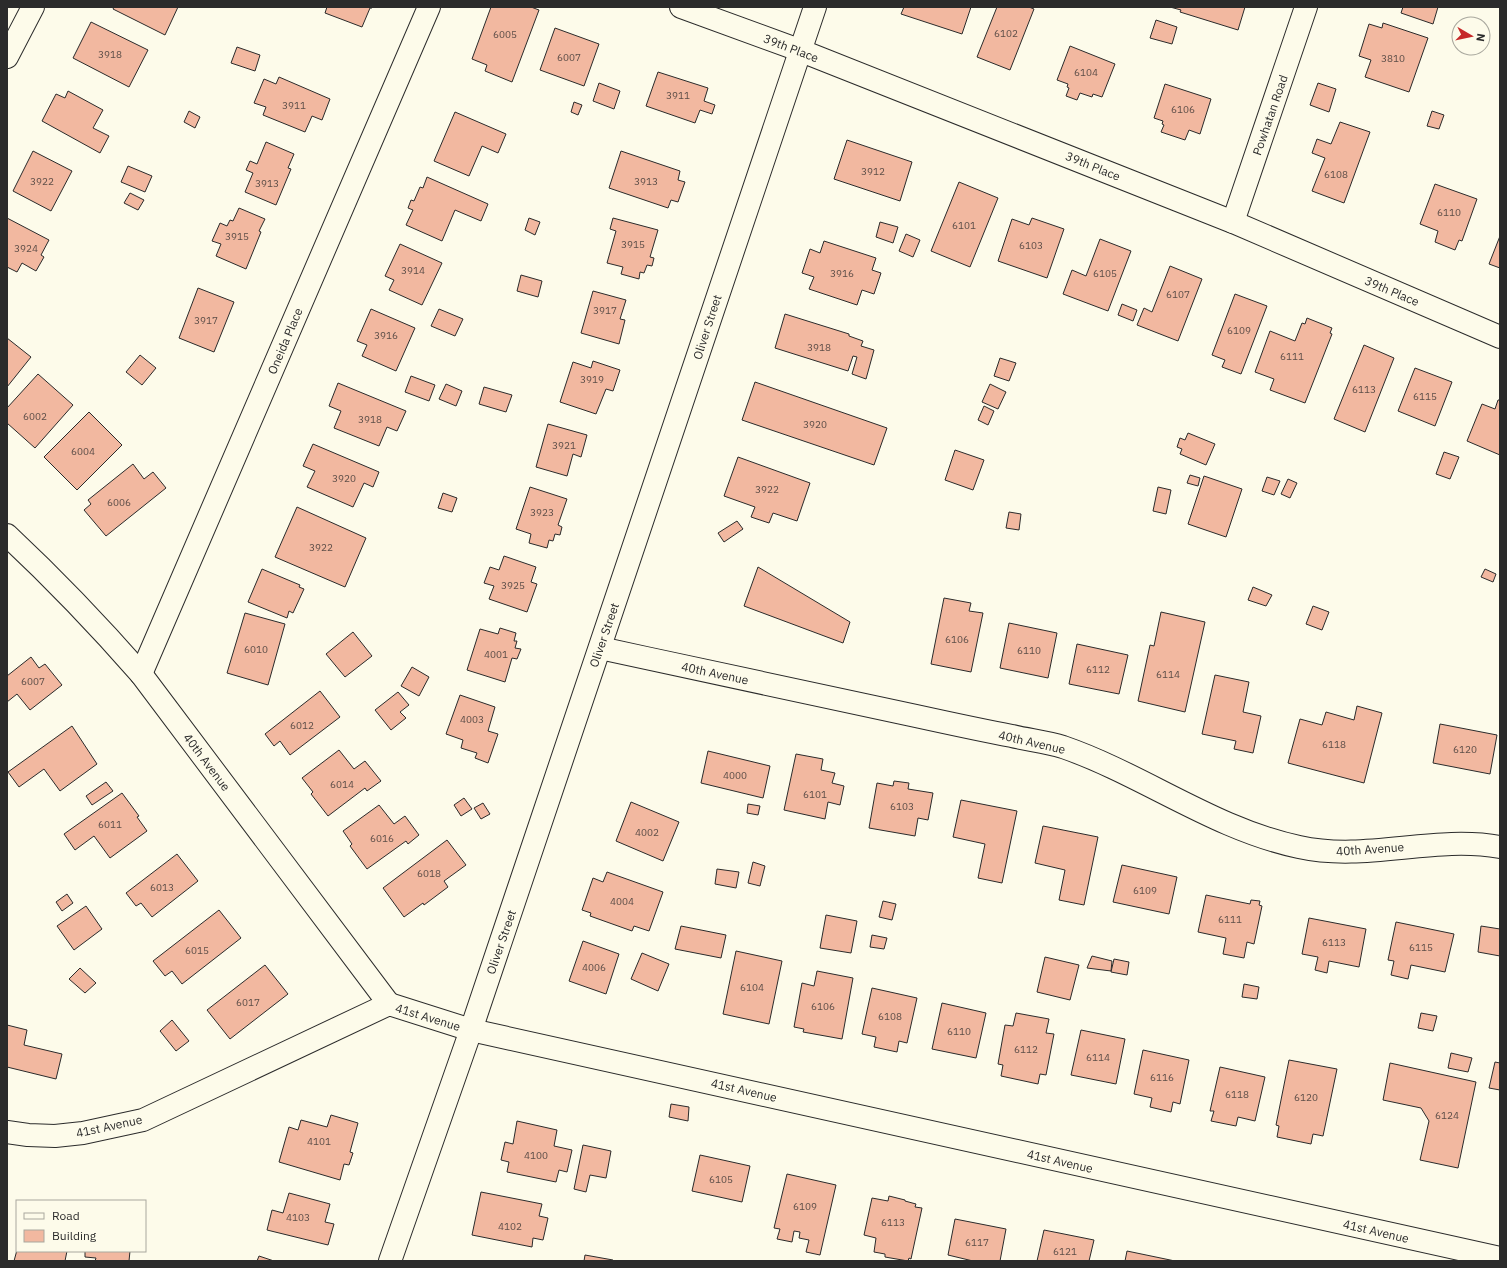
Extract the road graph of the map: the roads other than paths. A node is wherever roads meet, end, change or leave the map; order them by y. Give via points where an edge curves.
1 (33, 7) edge
2 (428, 7) edge
3 (681, 7) edge
4 (815, 7) edge
5 (1306, 7) edge
6 (799, 50) junction
7 (7, 57) edge
8 (1233, 222) junction
9 (1500, 337) edge
10 (7, 535) edge
11 (600, 648) junction
12 (141, 674) junction
13 (1500, 847) edge
14 (388, 1004) junction
15 (471, 1030) junction
16 (7, 1132) edge
17 (1500, 1258) edge
18 (390, 1261) edge

1 - 7 street
2 - 12 street, Oneida Place
3 - 6 street, 39th Place
4 - 6 street, Oliver Street
5 - 8 street, Powhatan Road
6 - 8 street, 39th Place
6 - 11 street, Oliver Street
8 - 9 street, 39th Place
10 - 12 street, 40th Avenue
11 - 13 street, 40th Avenue via 1061,747 1140,781 1221,822 1299,847 1330,852 1456,844
11 - 15 street, Oliver Street
12 - 14 street, 40th Avenue
14 - 15 street, 41st Avenue
14 - 16 street, 41st Avenue via 143,1120 83,1133 55,1136
15 - 17 street, 41st Avenue
15 - 18 street, Oliver Street

